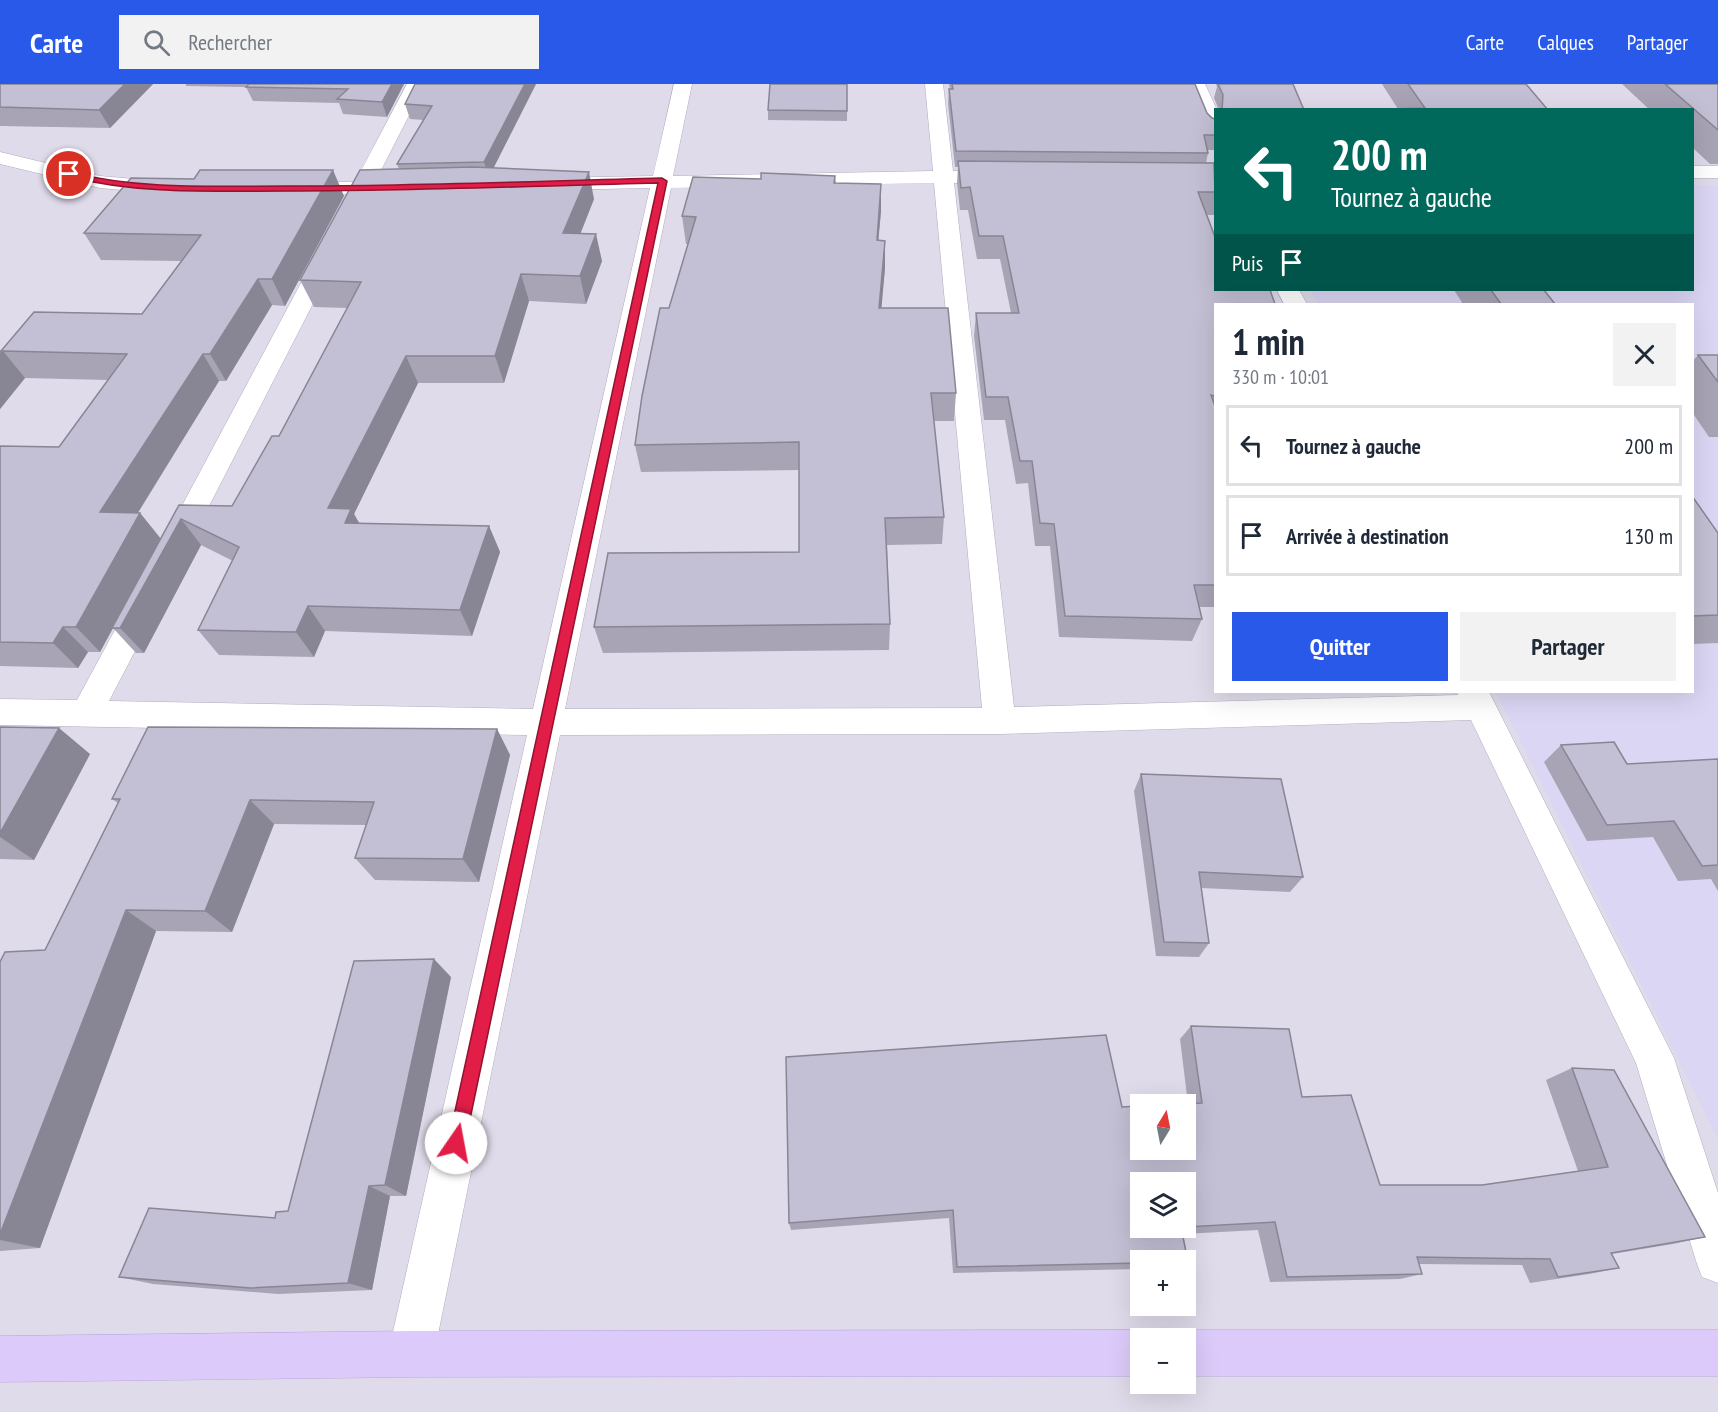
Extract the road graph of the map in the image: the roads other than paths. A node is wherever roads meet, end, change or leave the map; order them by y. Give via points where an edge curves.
1 (416, 84) edge
2 (683, 84) edge
3 (934, 84) edge
4 (1196, 84) edge
5 (1214, 125) edge
6 (0, 158) edge
7 (1694, 172) edge
8 (1718, 172) edge
9 (943, 175) junction
10 (1026, 176) edge
11 (662, 181) junction
12 (524, 184) edge
13 (419, 187) edge
14 (186, 188) edge
15 (279, 188) edge
16 (361, 188) junction
17 (1477, 699) edge
18 (0, 712) edge
19 (86, 715) junction
20 (999, 721) junction
21 (547, 722) junction
22 (1718, 1261) edge
23 (1130, 1353) edge
24 (1196, 1353) edge
25 (1718, 1353) edge
26 (411, 1354) junction
27 (0, 1359) edge

1 - 16 street
2 - 11 street
3 - 9 street
4 - 5 street
6 - 14 street via 100,182
7 - 8 street
9 - 10 street
9 - 11 street
9 - 20 street
11 - 12 street
11 - 21 street
13 - 16 street
15 - 16 street
16 - 19 street
17 - 20 street
17 - 22 street via 1654,1058
18 - 19 street
19 - 21 street
20 - 21 street
21 - 26 street
23 - 26 main road
24 - 25 main road
26 - 27 main road

